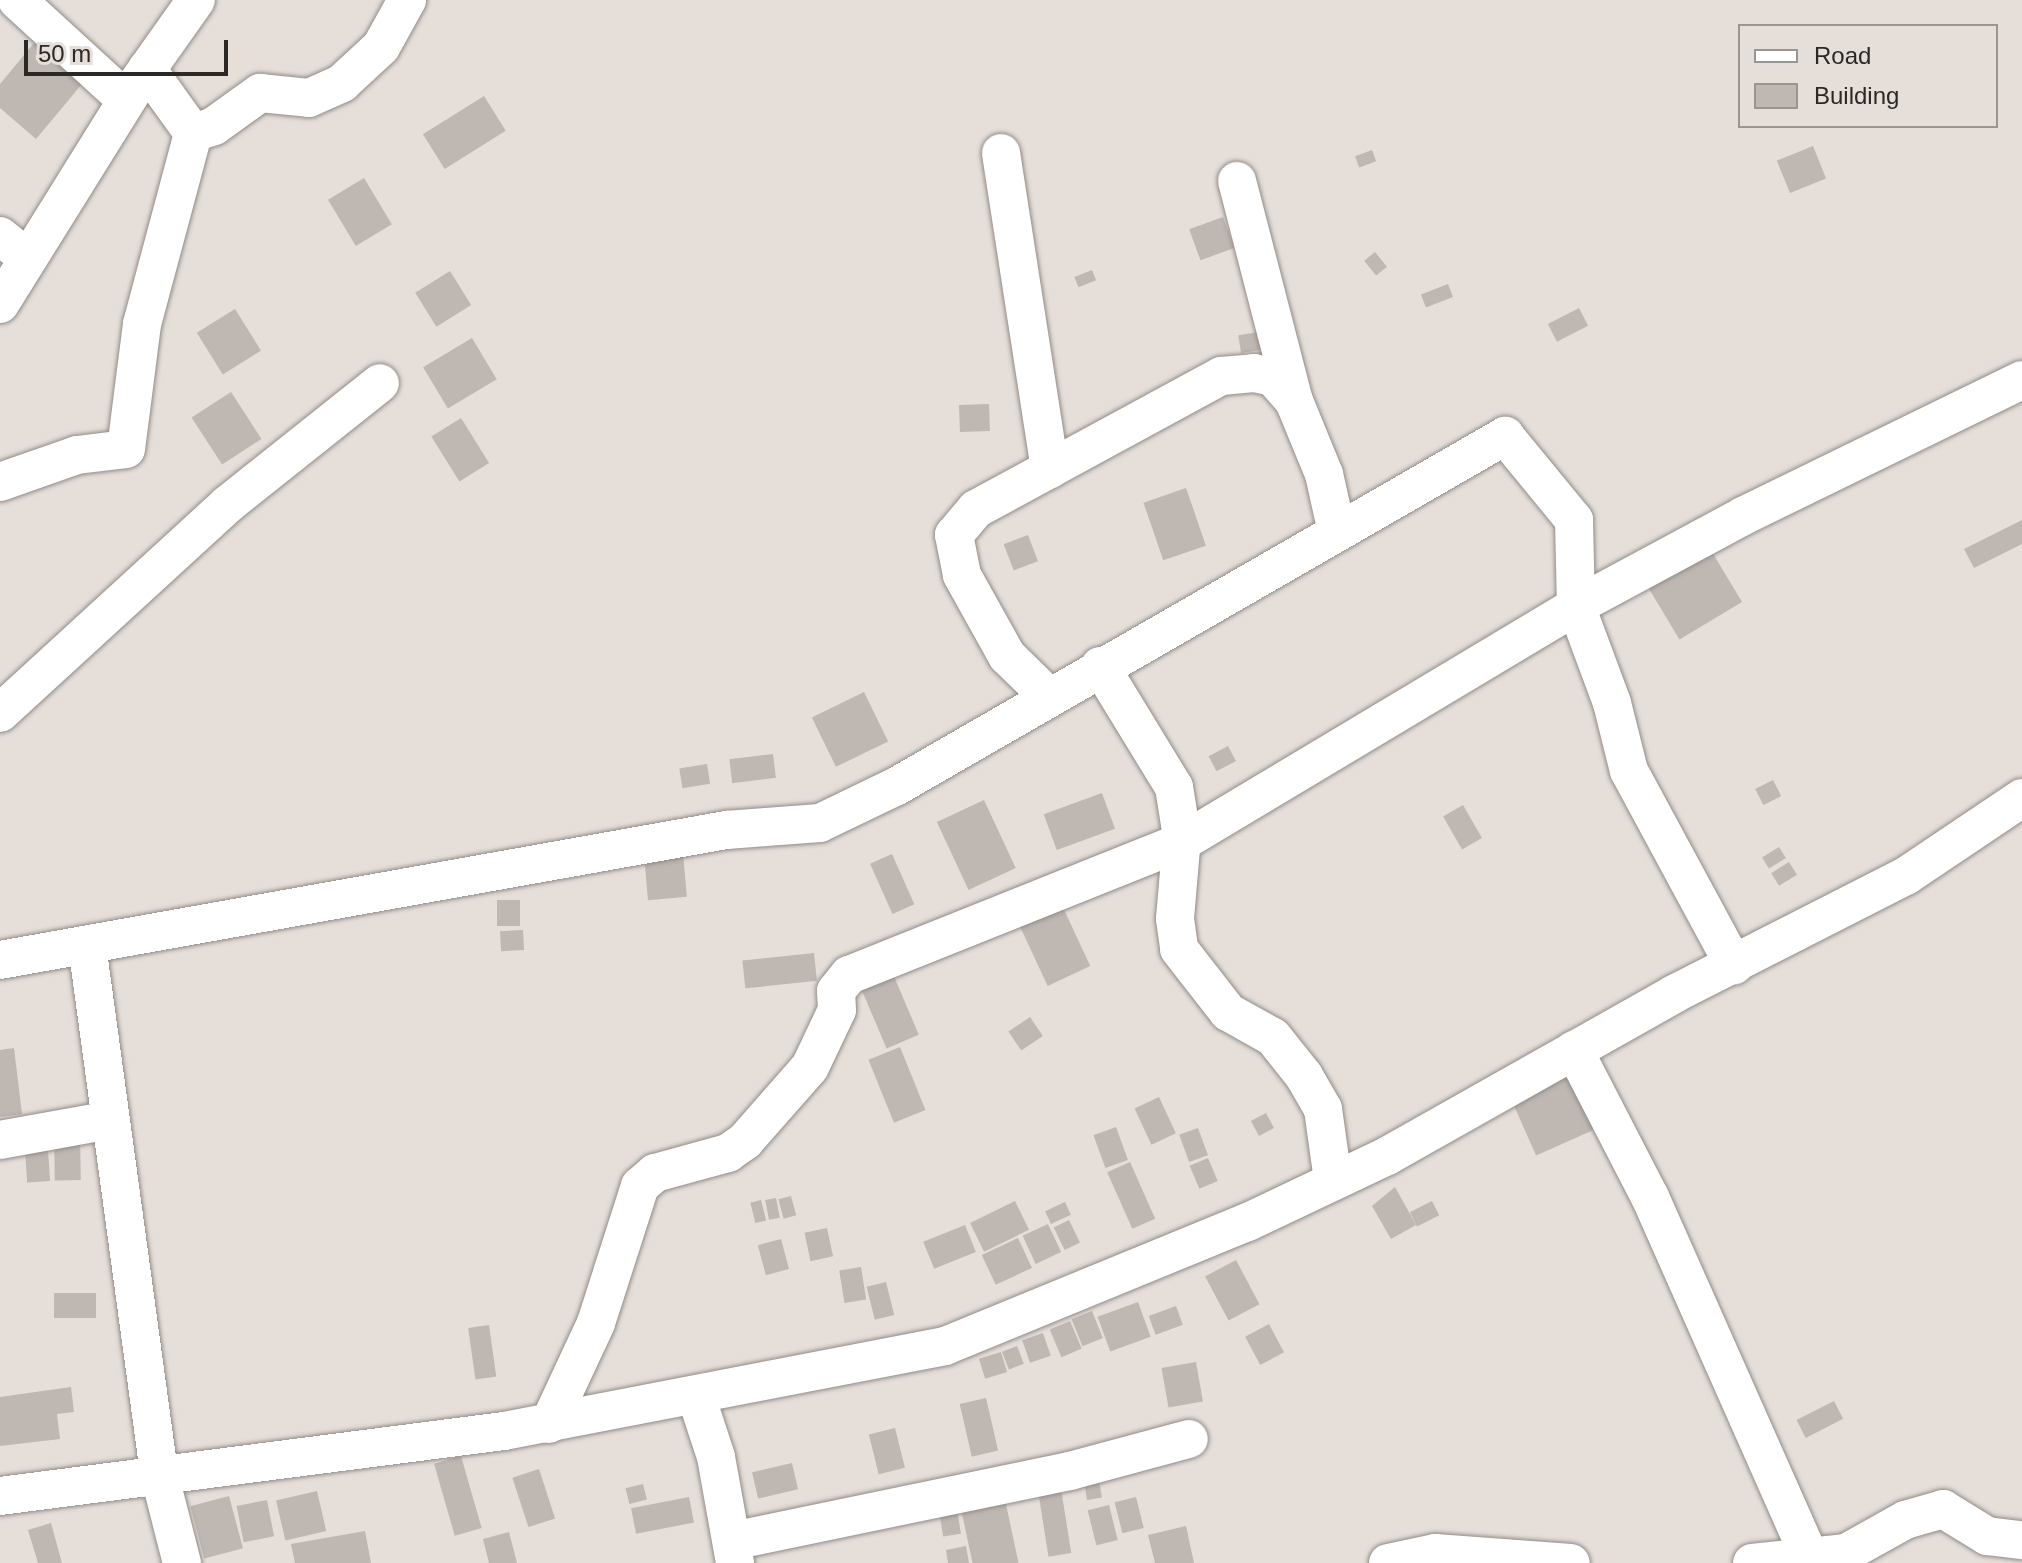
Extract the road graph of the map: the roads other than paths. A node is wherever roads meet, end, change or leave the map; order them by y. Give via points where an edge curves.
1 (17, 0) edge
2 (196, 0) edge
3 (407, 0) edge
4 (136, 85) junction
5 (193, 133) junction
6 (1001, 153) dead end
7 (1237, 181) dead end
8 (14, 248) edge
9 (0, 304) edge
10 (2022, 380) edge
11 (380, 383) dead end
12 (1294, 401) junction
13 (1050, 469) junction
14 (0, 482) edge
15 (1337, 532) junction
16 (1576, 606) junction
17 (1100, 666) junction
18 (5, 695) edge
19 (1048, 696) junction
20 (2022, 798) edge
21 (1182, 842) junction
22 (87, 945) junction
23 (0, 960) edge
24 (1734, 965) junction
25 (1574, 1050) junction
26 (110, 1120) junction
27 (0, 1140) edge
28 (1333, 1180) junction
29 (696, 1396) junction
30 (549, 1424) junction
31 (1189, 1439) dead end
32 (159, 1473) junction
33 (0, 1496) edge
34 (2022, 1540) edge
35 (733, 1552) edge
36 (1811, 1562) edge
37 (182, 1563) edge
38 (1388, 1563) edge
39 (1571, 1563) edge
40 (1752, 1563) edge

1 - 4 street
2 - 4 street
3 - 5 street via 381,47 342,83 309,98 260,93 214,126
4 - 5 street
4 - 8 street
5 - 14 street via 142,324 126,449 77,455
6 - 13 street
7 - 12 street
8 - 9 street
10 - 16 street via 1743,516
11 - 18 street via 228,504
12 - 13 street via 1273,377 1221,376
12 - 15 street via 1324,474
13 - 19 street via 964,518 953,548 992,635
15 - 16 street via 1499,437 1510,437 1574,520
15 - 17 street
16 - 21 street
16 - 24 street via 1612,703 1629,771
17 - 19 street
17 - 21 street via 1169,775
19 - 22 street via 897,786 820,823 726,830
20 - 24 street via 1906,876
21 - 28 street via 1175,919 1179,949 1228,1012 1284,1047 1304,1076 1323,1109
21 - 30 street via 880,960 841,981 837,1010 810,1067 745,1141 728,1153 655,1173 640,1186 596,1323
22 - 23 street
22 - 26 street
24 - 25 street
25 - 28 street
25 - 36 street via 1650,1197
26 - 27 street
26 - 32 street
28 - 29 street via 1248,1222 945,1346
29 - 30 street
29 - 35 street via 716,1457
30 - 32 street
31 - 35 street
32 - 33 street
32 - 37 street
34 - 36 street via 1987,1536 1943,1509 1905,1520 1846,1553
36 - 40 street
38 - 39 street via 1435,1553

